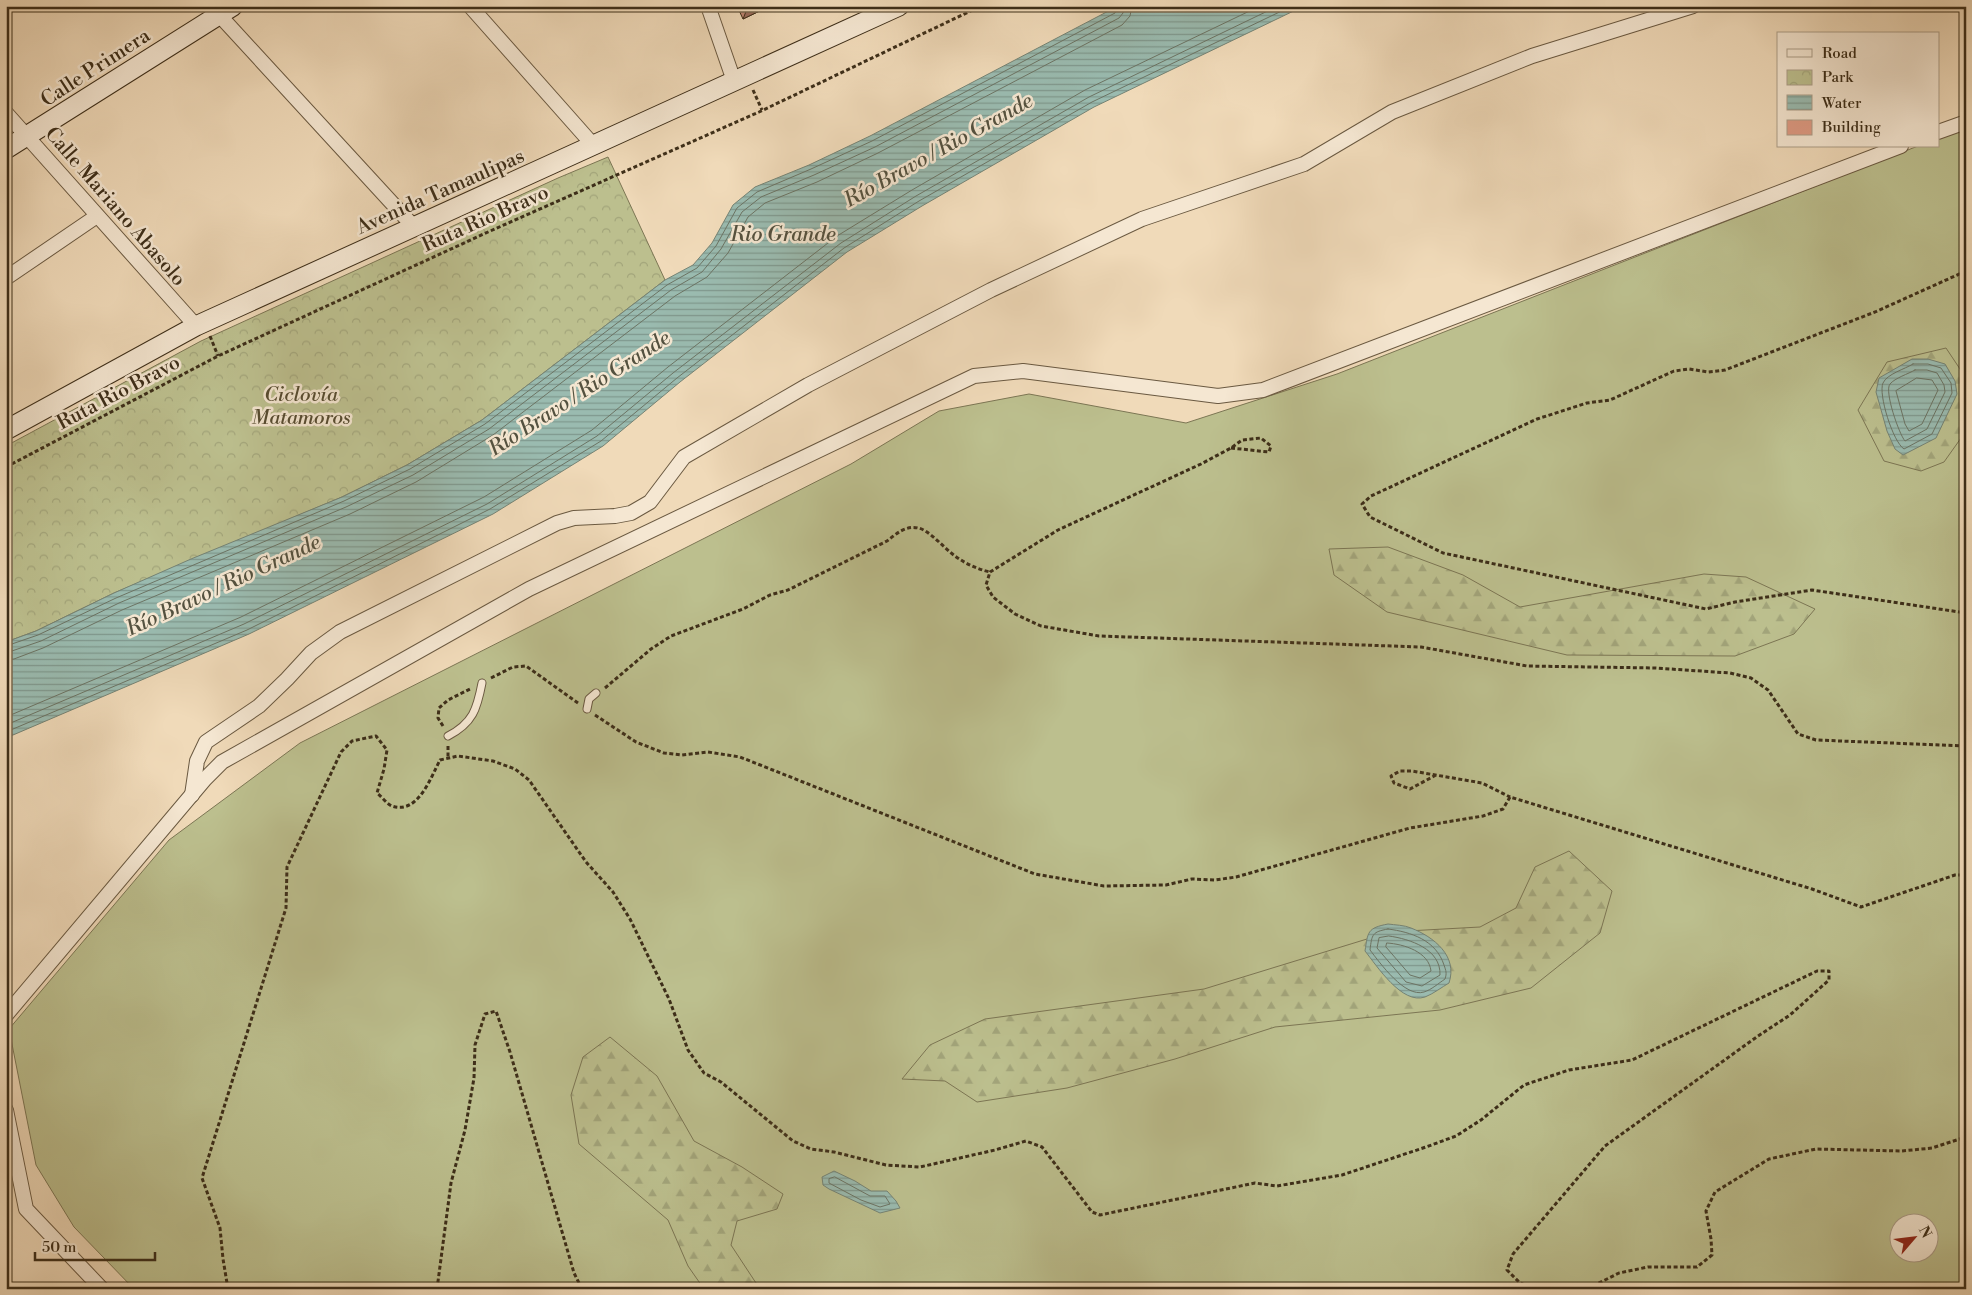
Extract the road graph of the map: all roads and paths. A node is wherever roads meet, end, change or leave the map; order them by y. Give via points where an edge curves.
1 (470, 6) edge
2 (708, 6) edge
3 (899, 6) edge
4 (981, 6) edge
5 (1693, 6) edge
6 (221, 9) edge
7 (734, 81) junction
8 (6, 113) edge
9 (1966, 122) edge
10 (1940, 131) edge
11 (28, 136) junction
12 (594, 146) junction
13 (1896, 148) edge
14 (6, 149) edge
15 (97, 216) junction
16 (414, 227) junction
17 (1966, 271) edge
18 (6, 278) edge
19 (196, 326) junction
20 (6, 430) edge
21 (1231, 448) junction
22 (6, 467) edge
23 (990, 572) junction
24 (1966, 614) edge
25 (482, 682) junction
26 (596, 692) junction
27 (567, 695) junction
28 (587, 709) junction
29 (448, 736) junction
30 (1966, 746) edge
31 (448, 758) junction
32 (1436, 775) junction
33 (192, 795) junction
34 (1510, 797) junction
35 (1966, 875) edge
36 (6, 1015) edge
37 (6, 1110) edge
38 (1966, 1137) edge
39 (102, 1289) edge
40 (228, 1289) edge
41 (437, 1289) edge
42 (582, 1289) edge
43 (1532, 1289) edge
44 (1587, 1289) edge

1 - 12 street
2 - 7 street
3 - 7 street, Avenida Tamaulipas
4 - 22 path, Ruta Rio Bravo via 759,112 218,356
5 - 33 street via 1532,56 1392,112 1304,164 1142,219 991,290 817,381 684,457 650,502 631,513 574,518 557,523 340,632 311,654 259,706 206,742 197,761
6 - 11 street, Calle Primera
6 - 16 street
7 - 12 street, Avenida Tamaulipas
8 - 11 street, Calle Mariano Abasolo
9 - 10 street
11 - 14 street, Calle Primera
11 - 15 street, Calle Mariano Abasolo
12 - 16 street, Avenida Tamaulipas
13 - 33 street via 1263,390 1218,396 1024,371 974,376 529,590 222,762
15 - 18 street
15 - 19 street, Calle Mariano Abasolo
16 - 19 street, Avenida Tamaulipas
17 - 24 path via 1875,312 1725,370 1674,371 1610,400 1587,403 1537,419 1371,496 1362,504 1370,517 1443,552 1706,609 1812,590
19 - 20 street, Avenida Tamaulipas
21 - 21 path via 1242,440 1261,438 1271,446 1269,452
21 - 23 path via 1058,530
23 - 26 path via 969,566 920,528 902,530 887,541 788,590 671,636
23 - 30 path via 986,585 993,597 1015,614 1042,626 1099,636 1421,647 1527,666 1655,668 1730,674 1751,678 1768,690 1798,734 1816,740
25 - 27 path via 512,667 526,666
25 - 29 lane via 471,719 461,730
25 - 29 path via 439,708 438,718
26 - 27 path
26 - 28 lane via 589,699
27 - 28 path
28 - 34 path via 636,742 664,753 708,752 740,757 1035,874 1104,886 1166,885 1192,879 1236,878 1410,828 1483,816 1503,810
29 - 31 path
31 - 40 path via 440,760 426,791 416,800 402,807 391,806 377,793 387,750 376,736 352,741 341,752 287,867 286,908 202,1178 220,1228
31 - 43 path via 458,756 493,761 515,769 529,780 630,919 669,999 688,1050 704,1073 721,1082 793,1141 810,1149 886,1165 920,1167 1026,1141 1042,1147 1092,1212 1100,1215 1255,1183 1277,1186 1309,1182 1342,1175 1417,1150 1456,1136 1524,1085 1569,1070 1632,1060 1818,971 1829,971 1828,980 1790,1015 1605,1146 1513,1254 1508,1270 1519,1282
32 - 32 path via 1400,771 1391,776 1394,782 1410,789
32 - 34 path via 1482,783
33 - 36 street
34 - 35 path via 1812,889 1861,907
37 - 39 street via 26,1209
38 - 44 path via 1932,1148 1816,1150 1769,1159 1715,1192 1706,1212 1712,1255 1697,1267 1648,1267 1619,1273
41 - 42 path via 451,1183 474,1078 475,1045 485,1014 496,1011 574,1273

